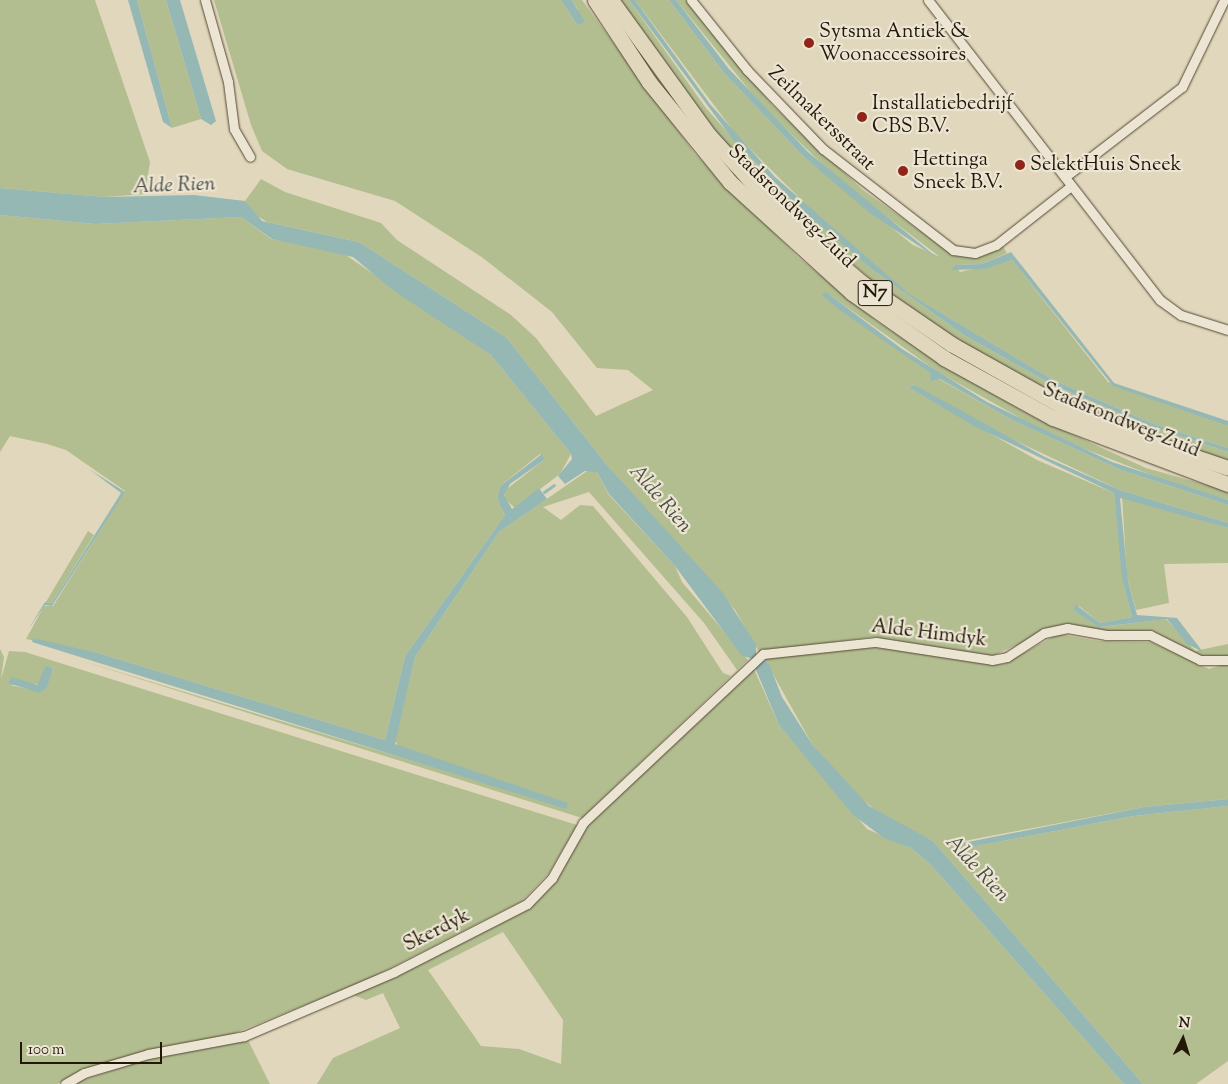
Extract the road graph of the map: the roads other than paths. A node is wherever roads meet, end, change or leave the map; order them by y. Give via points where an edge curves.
1 (205, 0) edge
2 (595, 0) edge
3 (612, 0) edge
4 (691, 0) edge
5 (928, 0) edge
6 (1224, 0) edge
7 (250, 157) dead end
8 (1066, 177) junction
9 (1071, 186) junction
10 (1228, 330) edge
11 (1228, 468) edge
12 (1228, 484) edge
13 (1228, 660) edge
14 (738, 675) joint
15 (65, 1084) edge

1 - 7 street via 228,82 234,130
2 - 12 highway, Stadsrondweg-Zuid / N7 via 649,82 730,182 852,293 944,358 1035,409 1110,442
3 - 11 highway, Stadsrondweg-Zuid / N7 via 662,76 715,142 776,208 862,283 952,344 1052,400 1116,430
4 - 9 street, Zeilmakersstraat via 747,70 823,149 953,250 976,253 996,245
5 - 8 street
6 - 8 street via 1182,87
8 - 9 street
9 - 10 street via 1169,308
13 - 14 street, Alde Himdyk via 1200,660 1150,635 1106,635 1067,628 1044,632 1007,657 992,660 876,642 755,659
14 - 15 street, Skerdyk via 697,720 583,823 552,878 527,904 394,972 244,1036 148,1054 84,1073

